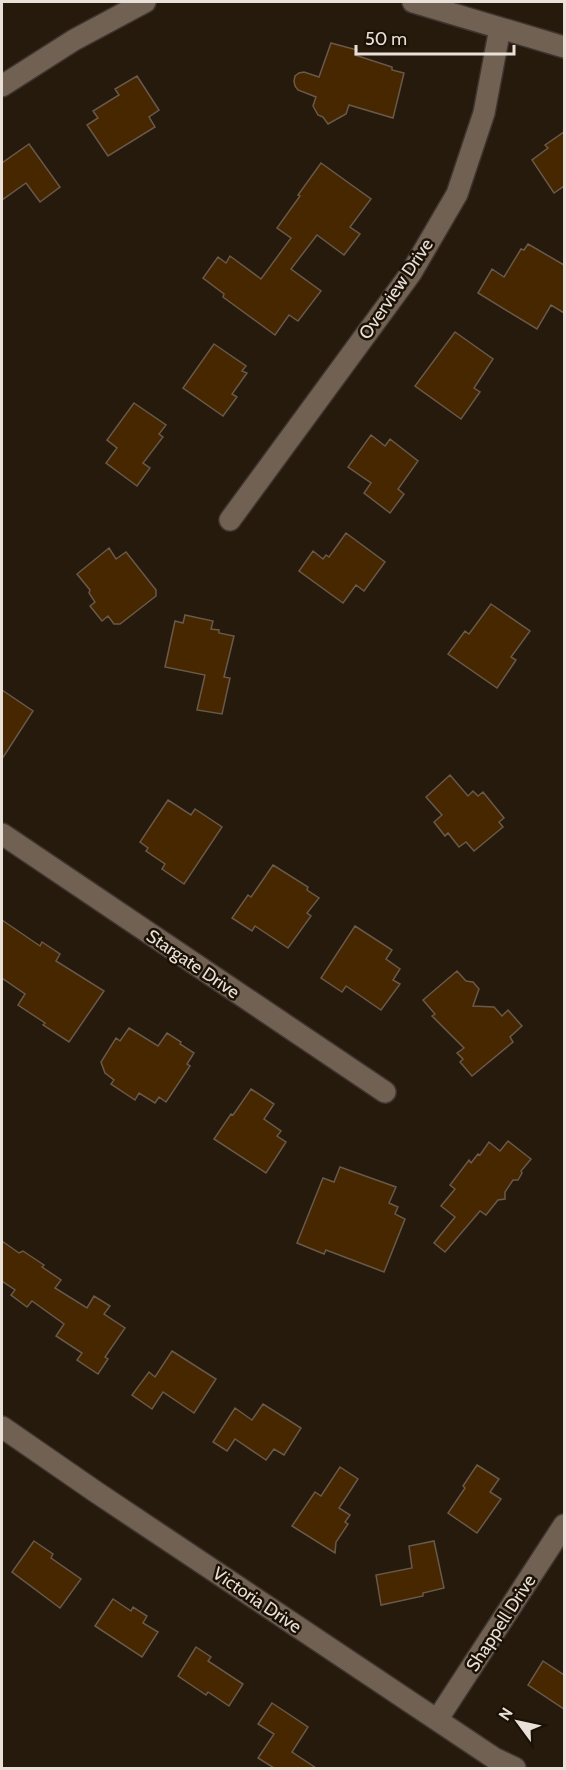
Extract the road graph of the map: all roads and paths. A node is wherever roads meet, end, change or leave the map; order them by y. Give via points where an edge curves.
1 (145, 2) edge
2 (413, 2) edge
3 (500, 28) junction
4 (564, 46) edge
5 (2, 86) edge
6 (230, 520) dead end
7 (2, 834) edge
8 (385, 1092) dead end
9 (2, 1427) edge
10 (564, 1525) edge
11 (437, 1720) junction
12 (515, 1768) edge

1 - 5 street via 74,40
2 - 3 street
3 - 4 street
3 - 6 street, Overview Drive via 484,113 457,194 411,273
7 - 8 street, Stargate Drive
9 - 11 street, Victoria Drive
10 - 11 street, Shappell Drive
11 - 12 street, Victoria Drive

